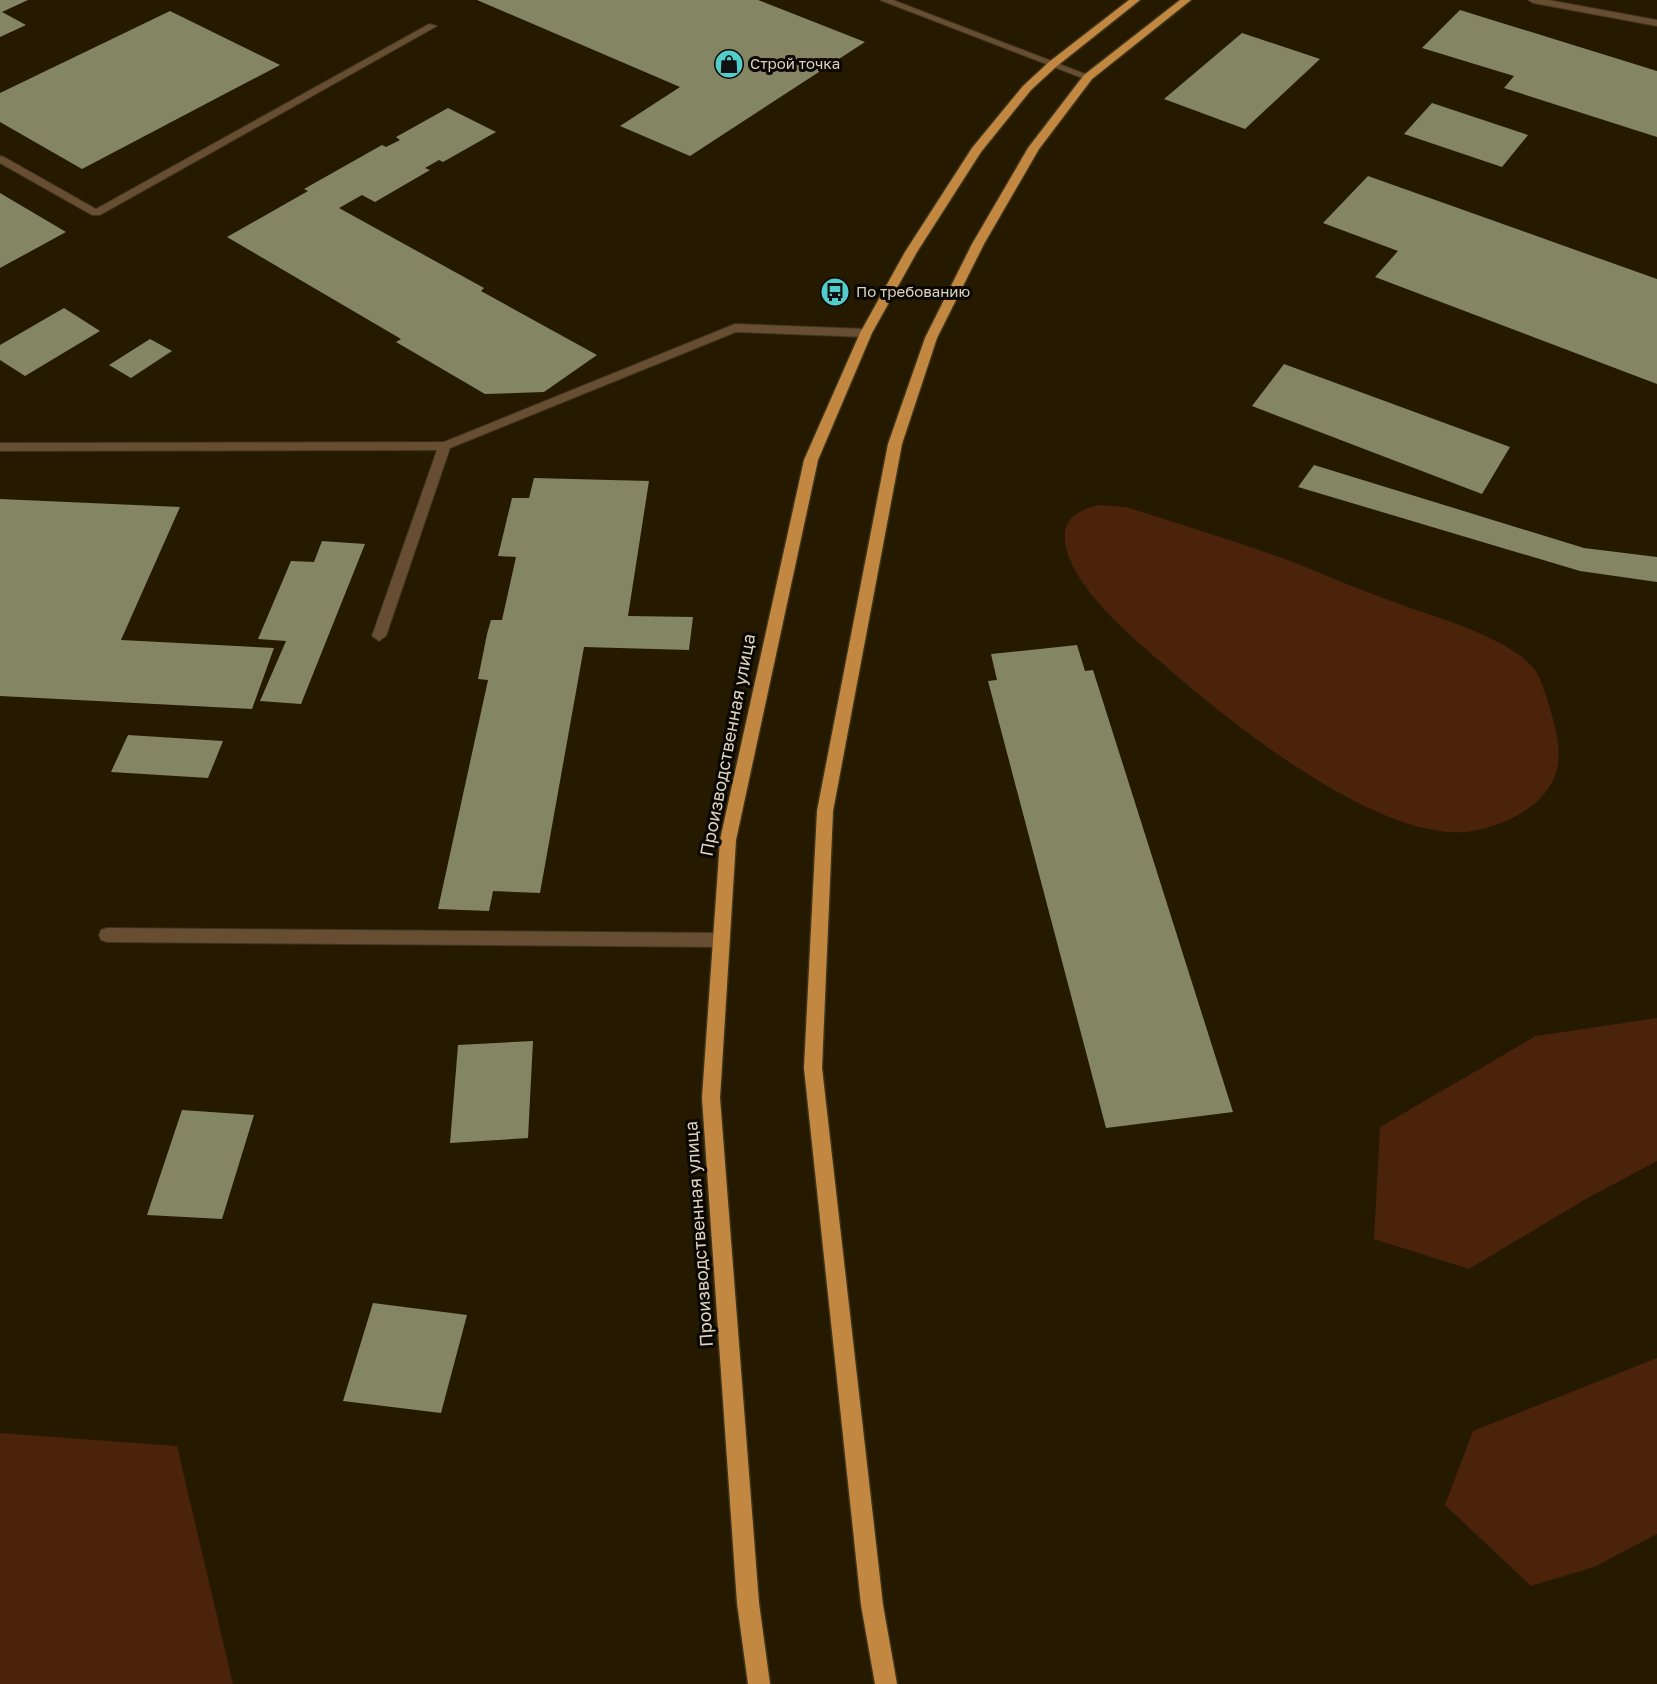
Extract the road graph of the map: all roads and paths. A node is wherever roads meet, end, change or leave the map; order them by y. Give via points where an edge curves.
1 (885, 0) edge
2 (1135, 0) edge
3 (1186, 0) edge
4 (1533, 0) edge
5 (1657, 23) edge
6 (432, 26) dead end
7 (1053, 64) junction
8 (1088, 77) junction
9 (0, 159) edge
10 (866, 333) junction
11 (445, 446) junction
12 (0, 447) edge
13 (379, 636) dead end
14 (107, 935) dead end
15 (722, 940) junction
16 (759, 1684) edge
17 (886, 1684) edge

1 - 7 street
2 - 7 highway, Производственная улица
3 - 8 highway
4 - 5 street
6 - 9 street via 96,213
7 - 8 street
7 - 10 highway, Производственная улица via 1027,88 976,150 911,252
8 - 17 highway via 1034,148 978,244 931,338 895,444 825,811 813,1068 872,1605
10 - 11 street via 735,328
10 - 15 highway, Производственная улица via 811,460 728,840
11 - 12 street
11 - 13 street
14 - 15 street
15 - 16 highway, Производственная улица via 711,1098 748,1603

